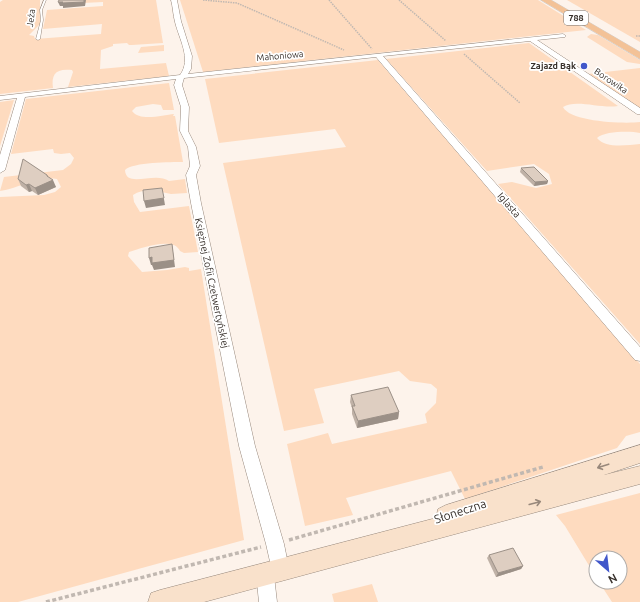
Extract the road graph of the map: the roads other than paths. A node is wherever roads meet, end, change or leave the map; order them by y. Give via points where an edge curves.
1 (45, 0) edge
2 (174, 0) edge
3 (544, 0) edge
4 (556, 0) edge
5 (563, 36) dead end
6 (38, 39) dead end
7 (531, 39) junction
8 (640, 47) edge
9 (378, 55) junction
10 (640, 56) edge
11 (182, 76) junction
12 (22, 95) junction
13 (0, 98) edge
14 (640, 112) edge
15 (0, 170) edge
16 (640, 356) edge
17 (640, 454) edge
18 (640, 475) edge
19 (272, 571) junction
20 (160, 602) edge
21 (268, 602) edge

1 - 6 lane, Jeża
2 - 11 street, Księżnej Zofii Czetwertyńskiej via 189,56 188,69
3 - 10 main road, 788
4 - 8 main road, 788
5 - 7 street, Mahoniowa
7 - 9 street, Mahoniowa
7 - 14 street, Borowika
9 - 11 street, Mahoniowa
9 - 16 street, Iglasta
11 - 12 street, Mahoniowa
11 - 19 street, Księżnej Zofii Czetwertyńskiej via 178,85 185,107 184,131 192,147 195,166 191,175 196,203 247,446 275,544
12 - 13 street, Mahoniowa
12 - 15 street
17 -> 19 main road, Słoneczna
19 -> 18 main road, Słoneczna
19 - 20 main road, Słoneczna
19 - 21 street, Księżnej Zofii Czetwertyńskiej

